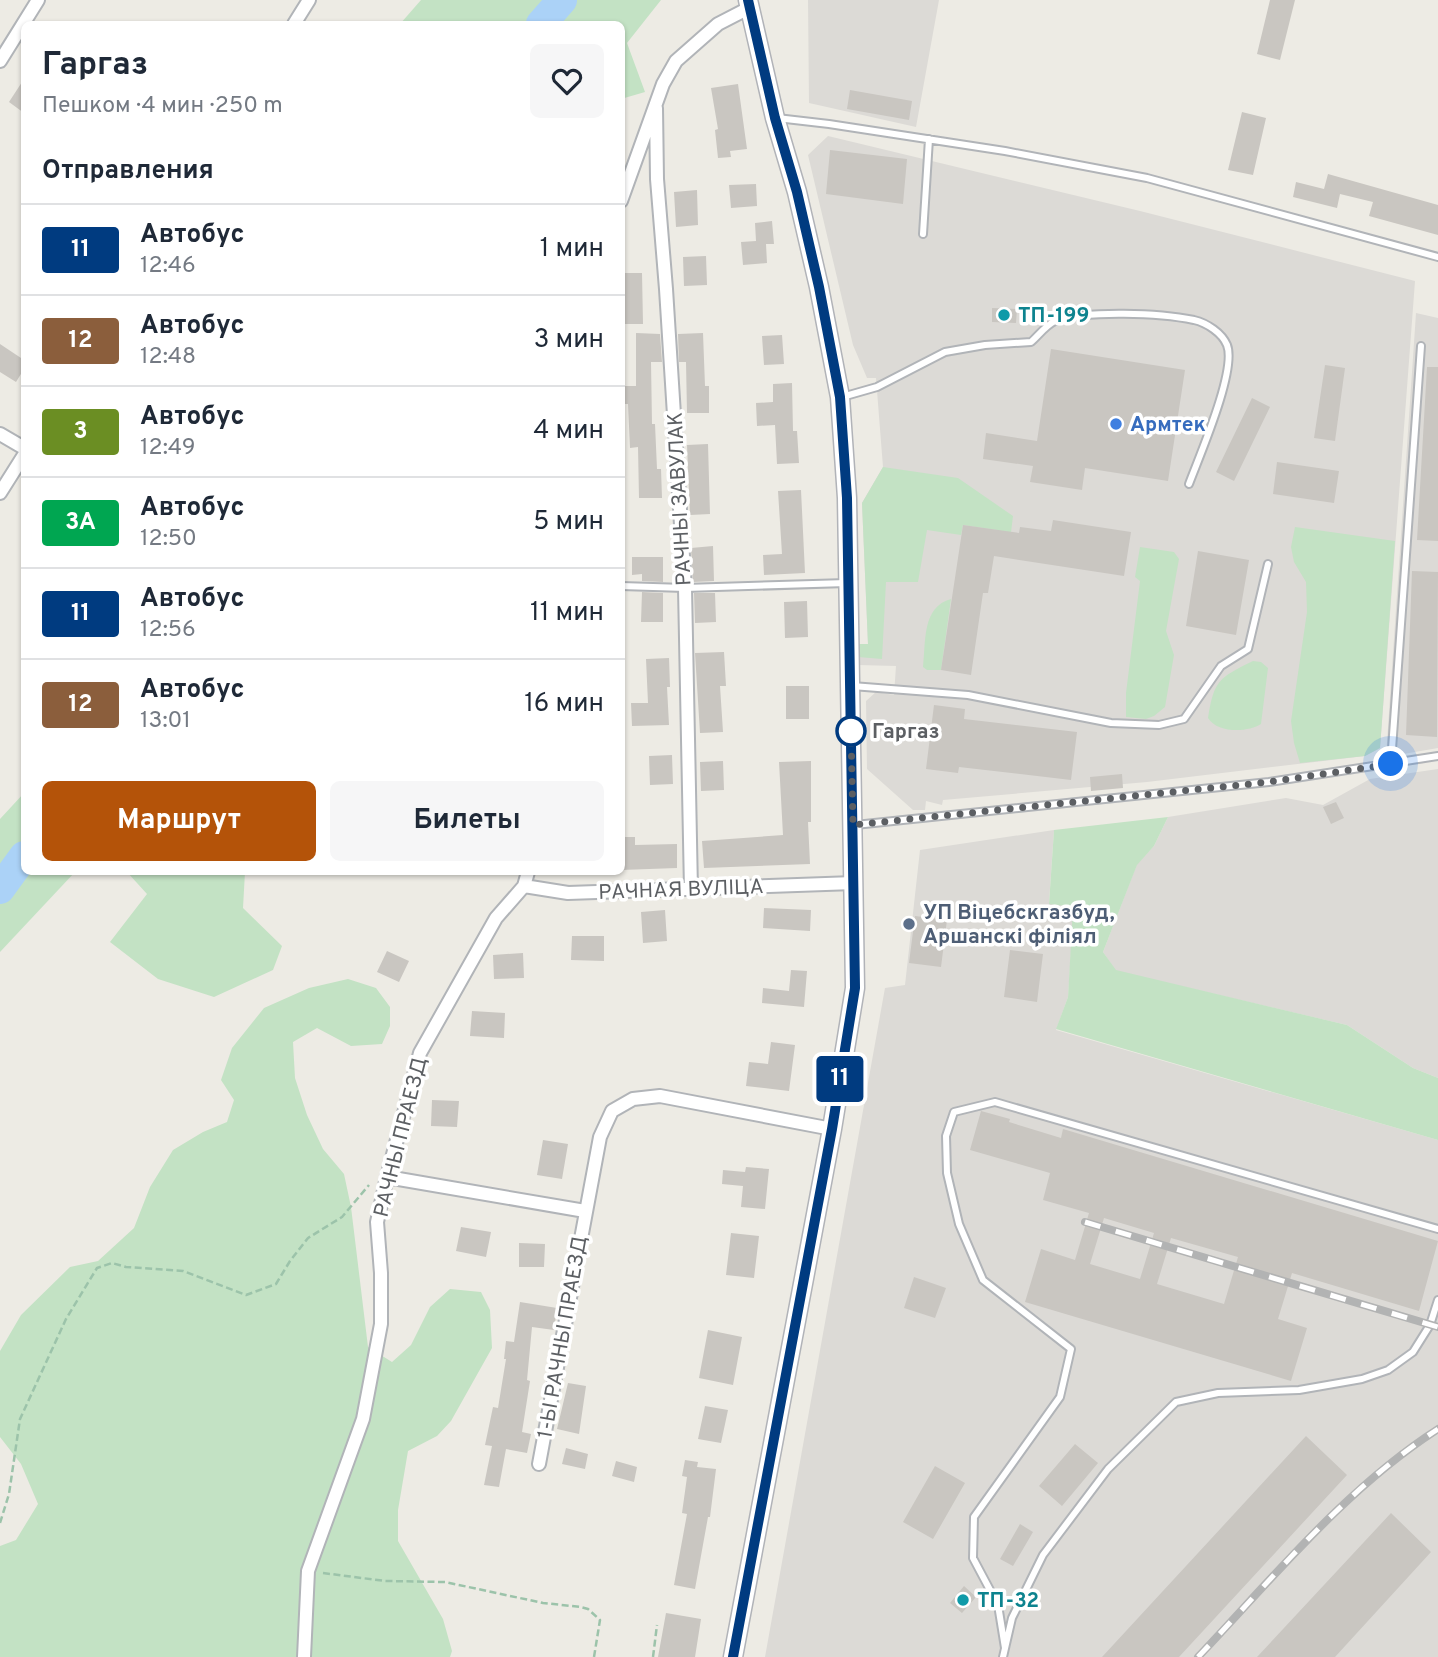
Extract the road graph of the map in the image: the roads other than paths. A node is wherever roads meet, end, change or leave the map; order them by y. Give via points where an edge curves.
1 (38, 0) edge
2 (309, 0) edge
3 (748, 4) edge
4 (25, 21) edge
5 (295, 21) edge
6 (21, 27) edge
7 (0, 61) edge
8 (656, 108) junction
9 (775, 118) junction
10 (929, 139) junction
11 (625, 189) edge
12 (923, 234) dead end
13 (1438, 257) edge
14 (1421, 346) dead end
15 (840, 397) junction
16 (0, 433) edge
17 (21, 446) edge
18 (21, 460) edge
19 (1189, 484) dead end
20 (0, 493) edge
21 (1268, 564) dead end
22 (849, 583) junction
23 (625, 586) edge
24 (685, 587) junction
25 (850, 685) junction
26 (1438, 756) edge
27 (1391, 764) junction
28 (853, 825) junction
29 (527, 875) edge
30 (854, 883) junction
31 (524, 886) junction
32 (691, 890) junction
33 (832, 1129) junction
34 (387, 1177) junction
35 (585, 1211) junction
36 (1438, 1229) edge
37 (1438, 1300) edge
38 (539, 1464) dead end
39 (1005, 1648) junction
40 (304, 1657) edge
41 (733, 1657) edge
42 (1003, 1657) edge

1 - 4 street
2 - 5 street
3 - 8 street via 676,61
3 - 9 street
6 - 7 street
8 - 11 street
8 - 24 street, РАЧНЫ ЗАВУЛАК
9 - 10 lane
9 - 15 street via 797,192
10 - 12 lane
10 - 13 lane via 1147,178
14 - 27 lane
15 - 19 lane via 877,387 945,352 1031,342 1051,322 1079,315 1196,320 1217,331 1228,346 1227,378
15 - 22 street
16 - 17 street
18 - 20 street
21 - 25 lane via 1248,649 1221,666 1184,719 1159,725 1111,723 968,695
22 - 24 lane
22 - 25 street
23 - 24 lane
24 - 32 street, РАЧНЫ ЗАВУЛАК
25 - 28 street
26 - 27 lane
27 - 28 lane via 1269,782
28 - 30 street
29 - 31 street
30 - 32 street, РАЧНАЯ ВУЛІЦА
30 - 33 street via 855,988
31 - 32 street, РАЧНАЯ ВУЛІЦА via 568,893
31 - 34 street, РАЧНЫ ПРАЕЗД via 496,918 420,1053
33 - 35 street, 1-Ы РАЧНЫ ПРАЕЗД via 660,1096 633,1098 612,1111 600,1137
33 - 41 street
34 - 35 street, 1-Ы РАЧНЫ ПРАЕЗД
34 - 40 street, РАЧНЫ ПРАЕЗД via 377,1222 381,1324 363,1419 308,1571
35 - 38 street, 1-Ы РАЧНЫ ПРАЕЗД
36 - 39 lane via 995,1102 954,1112 946,1136 947,1173 958,1224 983,1280 1071,1349 1060,1398 974,1517 973,1558 998,1605
37 - 39 lane via 1430,1325 1413,1352 1388,1370 1362,1380 1299,1390 1218,1393 1176,1402 1108,1469 1044,1555 1012,1618
39 - 42 lane

